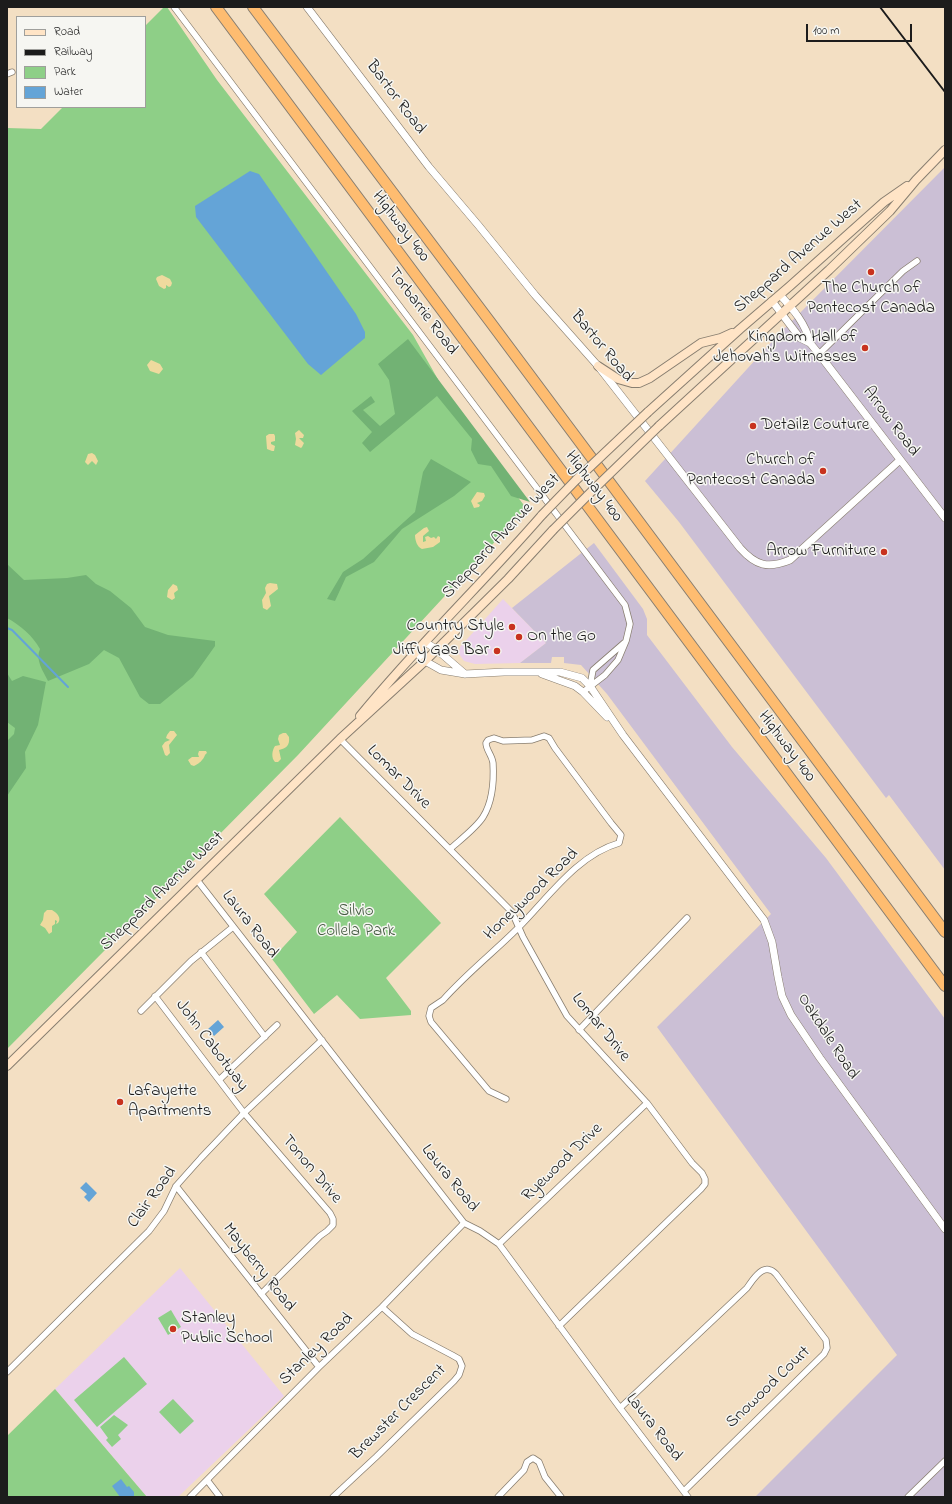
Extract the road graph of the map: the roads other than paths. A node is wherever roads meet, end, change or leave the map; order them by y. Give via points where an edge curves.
1 (174, 7) edge
2 (216, 7) edge
3 (253, 7) edge
4 (307, 7) edge
5 (945, 150) edge
6 (916, 180) junction
7 (917, 261) dead end
8 (780, 295) junction
9 (772, 301) junction
10 (790, 306) junction
11 (782, 314) junction
12 (740, 329) junction
13 (810, 343) junction
14 (819, 354) junction
15 (598, 366) junction
16 (900, 460) junction
17 (945, 518) edge
18 (626, 640) junction
19 (425, 642) junction
20 (436, 649) junction
21 (416, 652) junction
22 (425, 661) junction
23 (536, 672) junction
24 (465, 674) junction
25 (590, 686) junction
26 (583, 692) junction
27 (623, 735) junction
28 (340, 740) junction
29 (450, 849) junction
30 (197, 880) junction
31 (687, 918) dead end
32 (233, 927) junction
33 (519, 927) junction
34 (945, 932) edge
35 (201, 952) junction
36 (945, 986) edge
37 (155, 996) junction
38 (141, 1011) dead end
39 (277, 1025) dead end
40 (579, 1030) junction
41 (265, 1037) junction
42 (322, 1040) junction
43 (7, 1066) edge
44 (219, 1080) junction
45 (506, 1100) dead end
46 (647, 1103) junction
47 (244, 1113) junction
48 (176, 1186) junction
49 (464, 1223) junction
50 (945, 1229) edge
51 (499, 1244) junction
52 (261, 1294) junction
53 (382, 1307) junction
54 (559, 1326) junction
55 (319, 1367) junction
56 (7, 1372) edge
57 (620, 1408) junction
58 (945, 1461) edge
59 (207, 1480) junction
60 (684, 1491) junction
61 (190, 1497) edge
62 (220, 1497) edge
63 (333, 1497) edge
64 (498, 1497) edge
65 (560, 1497) edge
66 (688, 1497) edge
67 (908, 1497) edge

1 - 18 street, Torbarrie Road via 625,605 630,624
2 - 36 highway, Highway 400
3 - 34 highway, Highway 400
4 - 15 street, Bartor Road via 429,168
5 - 6 main road, Sheppard Avenue West
6 - 8 main road, Sheppard Avenue West via 884,202
6 - 10 main road, Sheppard Avenue West via 890,211
7 - 14 street via 903,271
8 - 9 main road, Sheppard Avenue West
8 - 10 street, Arrow Road
9 - 11 street, Arrow Road
9 - 12 main road, Sheppard Avenue West
10 - 11 main road, Sheppard Avenue West
10 - 13 street, Arrow Road via 808,332
11 - 13 street, Arrow Road via 800,338
11 - 20 main road, Sheppard Avenue West, bridge via 659,426
12 - 15 main road via 721,338 701,343 639,383 618,378
12 - 19 main road, Sheppard Avenue West, bridge via 581,475
13 - 14 street, Arrow Road
14 - 16 street, Arrow Road
15 - 16 street, Bartor Road via 740,548 756,562 765,565 777,565 799,554
16 - 17 street, Arrow Road
18 - 25 street, Torbarrie Road via 618,660 605,675
18 - 25 street via 593,670
19 - 20 street
19 - 21 main road, Sheppard Avenue West
20 - 22 main road, Sheppard Avenue West
20 - 24 street
21 - 22 street, Oakdale Road
21 - 28 main road, Sheppard Avenue West
22 - 24 street, Oakdale Road via 441,670
22 - 28 main road, Sheppard Avenue West
23 - 24 street, Oakdale Road
23 - 25 street, Oakdale Road via 560,672 582,678
23 - 26 street, Oakdale Road via 575,686
25 - 26 street, Torbarrie Road
25 - 27 street, Oakdale Road
26 - 27 street, Oakdale Road
27 - 50 street, Oakdale Road via 764,920 772,942 782,996 792,1015 820,1058
28 - 29 street, Lomar Drive
28 - 30 main road, Sheppard Avenue West
29 - 33 street, Lomar Drive via 512,912
29 - 33 street, Honeywood Road via 487,810 493,775 492,757 486,744 488,740 532,740 544,736 549,738 621,835 619,843 604,847 572,871
30 - 32 street, Laura Road
30 - 43 main road, Sheppard Avenue West
31 - 40 street
32 - 35 street, John Cabotway
32 - 42 street, Laura Road
33 - 40 street, Lomar Drive via 567,1016
33 - 45 street, Honeywood Road via 443,1000 431,1008 429,1016 431,1022 489,1091
35 - 37 street, John Cabotway
35 - 41 street
37 - 38 street, John Cabotway
37 - 44 street, John Cabotway
39 - 41 street
40 - 46 street, Lomar Drive
41 - 44 street
42 - 47 street, Clair Road
42 - 49 street, Laura Road
44 - 47 street, John Cabotway
46 - 51 street, Ryewood Drive
46 - 54 street, Lomar Drive via 702,1173 705,1184
47 - 48 street, Clair Road
47 - 52 street, Tonon Drive via 333,1219 333,1225 327,1232
48 - 52 street, Mayberry Road
48 - 56 street, Clair Road via 164,1211 149,1231
49 - 51 street, Laura Road
49 - 53 street, Stanley Road
51 - 54 street, Laura Road
52 - 55 street, Mayberry Road
53 - 55 street, Stanley Road
53 - 63 street, Brewster Crescent via 405,1329 452,1354 462,1366 459,1376
54 - 57 street, Laura Road
55 - 59 street, Stanley Road
57 - 60 street, Laura Road
57 - 60 street, Snowood Court via 760,1273 765,1269 776,1274 826,1340 827,1348 824,1354
58 - 67 street
59 - 61 street, Stanley Road
59 - 62 street
60 - 66 street, Laura Road
64 - 65 street via 533,1458 539,1462 545,1477

